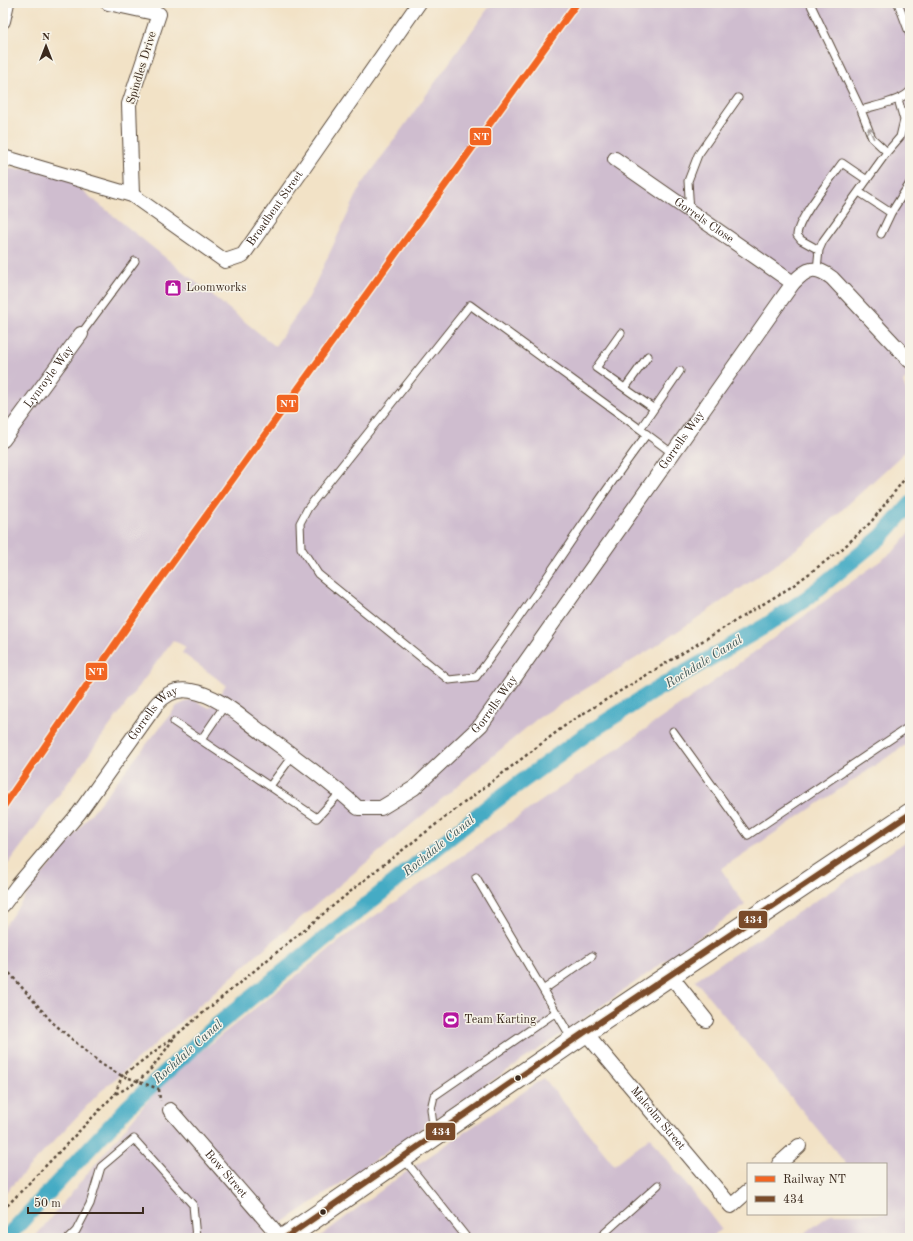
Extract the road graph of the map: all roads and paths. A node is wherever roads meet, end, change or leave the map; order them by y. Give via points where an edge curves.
1 (7, 3) edge
2 (108, 3) edge
3 (419, 3) edge
4 (810, 3) edge
5 (898, 3) edge
6 (161, 8) edge
7 (3, 20) edge
8 (910, 35) edge
9 (910, 91) edge
10 (738, 98) dead end
11 (898, 99) junction
12 (861, 110) junction
13 (887, 152) junction
14 (3, 157) edge
15 (615, 159) dead end
16 (867, 180) junction
17 (910, 183) edge
18 (859, 192) junction
19 (132, 195) junction
20 (690, 212) junction
21 (892, 213) junction
22 (881, 234) dead end
23 (819, 250) junction
24 (135, 261) dead end
25 (817, 270) junction
26 (793, 283) junction
27 (621, 333) dead end
28 (81, 334) joint
29 (648, 356) dead end
30 (910, 361) edge
31 (680, 371) dead end
32 (625, 388) junction
33 (653, 408) junction
34 (640, 429) junction
35 (646, 434) junction
36 (3, 440) edge
37 (672, 453) junction
38 (910, 472) edge
39 (224, 705) junction
40 (174, 722) dead end
41 (910, 726) edge
42 (673, 731) dead end
43 (201, 740) junction
44 (293, 756) junction
45 (270, 786) junction
46 (341, 792) junction
47 (910, 814) edge
48 (476, 877) dead end
49 (3, 905) edge
50 (592, 956) dead end
51 (3, 963) edge
52 (670, 975) junction
53 (543, 990) junction
54 (556, 1012) junction
55 (706, 1020) dead end
56 (175, 1036) junction
57 (579, 1036) junction
58 (122, 1076) junction
59 (159, 1089) dead end
60 (115, 1094) junction
61 (170, 1110) dead end
62 (434, 1136) junction
63 (799, 1146) dead end
64 (403, 1157) junction
65 (780, 1163) edge
66 (658, 1185) dead end
67 (747, 1192) edge
68 (3, 1210) edge
69 (69, 1238) edge
70 (196, 1238) edge
71 (281, 1238) edge
72 (285, 1238) edge
73 (467, 1238) edge
74 (599, 1238) edge

1 - 7 street
2 - 6 street, Spindles Drive
3 - 19 street, Broadbent Street via 243,255 225,261
4 - 12 lane
5 - 8 lane
6 - 19 street, Spindles Drive via 129,104
9 - 11 lane
10 - 20 lane via 698,155 688,181
11 - 12 lane
11 - 13 lane via 904,120 900,137
13 -> 12 lane via 872,138
13 - 16 lane
14 - 19 street, Broadbent Street
15 - 20 street, Gorrels Close
16 - 18 lane
16 - 23 lane via 842,163 805,216 797,235
17 - 21 lane
18 - 21 lane
18 - 23 lane
20 - 26 street, Gorrels Close
21 - 22 lane
23 - 25 lane
24 - 28 lane
25 - 26 street, Gorrells Way via 803,272
25 - 30 street via 832,278
26 - 37 street, Gorrells Way
27 - 32 lane via 596,368
28 - 36 street, Lynroyle Way
29 - 32 lane
31 - 33 lane
32 - 33 lane
33 - 34 lane
34 - 35 lane
34 - 35 lane via 470,304 308,508 300,523 301,548 318,574 449,680 476,677
35 - 37 lane
37 - 46 street, Gorrells Way via 481,725 414,788 381,808 358,808
38 - 56 path via 871,522 842,549 791,588 571,721 379,868
39 - 43 lane
39 - 44 street, Gorrells Way
39 - 49 street, Gorrells Way via 191,691 174,691 162,698 80,813
40 - 43 lane
41 - 42 lane via 748,835
43 - 45 lane
44 - 45 lane
44 - 46 street, Gorrells Way
45 - 46 lane via 318,818
47 - 52 main road
48 - 53 lane
50 - 53 lane
51 - 58 path via 52,1022 101,1064
52 - 55 street
52 - 57 main road
53 - 54 lane
54 - 57 lane
54 - 62 lane via 434,1096 431,1109
56 - 58 path
56 - 60 path via 148,1074 131,1087
57 - 62 main road
57 - 67 street, Malcolm Street via 731,1206
58 - 59 path, bridge
58 - 60 path
60 - 68 path
61 - 71 street, Bow Street
62 - 64 main road
63 - 65 street
64 - 72 main road
64 - 73 lane
66 - 74 lane
69 - 70 lane via 76,1231 90,1204 101,1166 134,1139 193,1205

